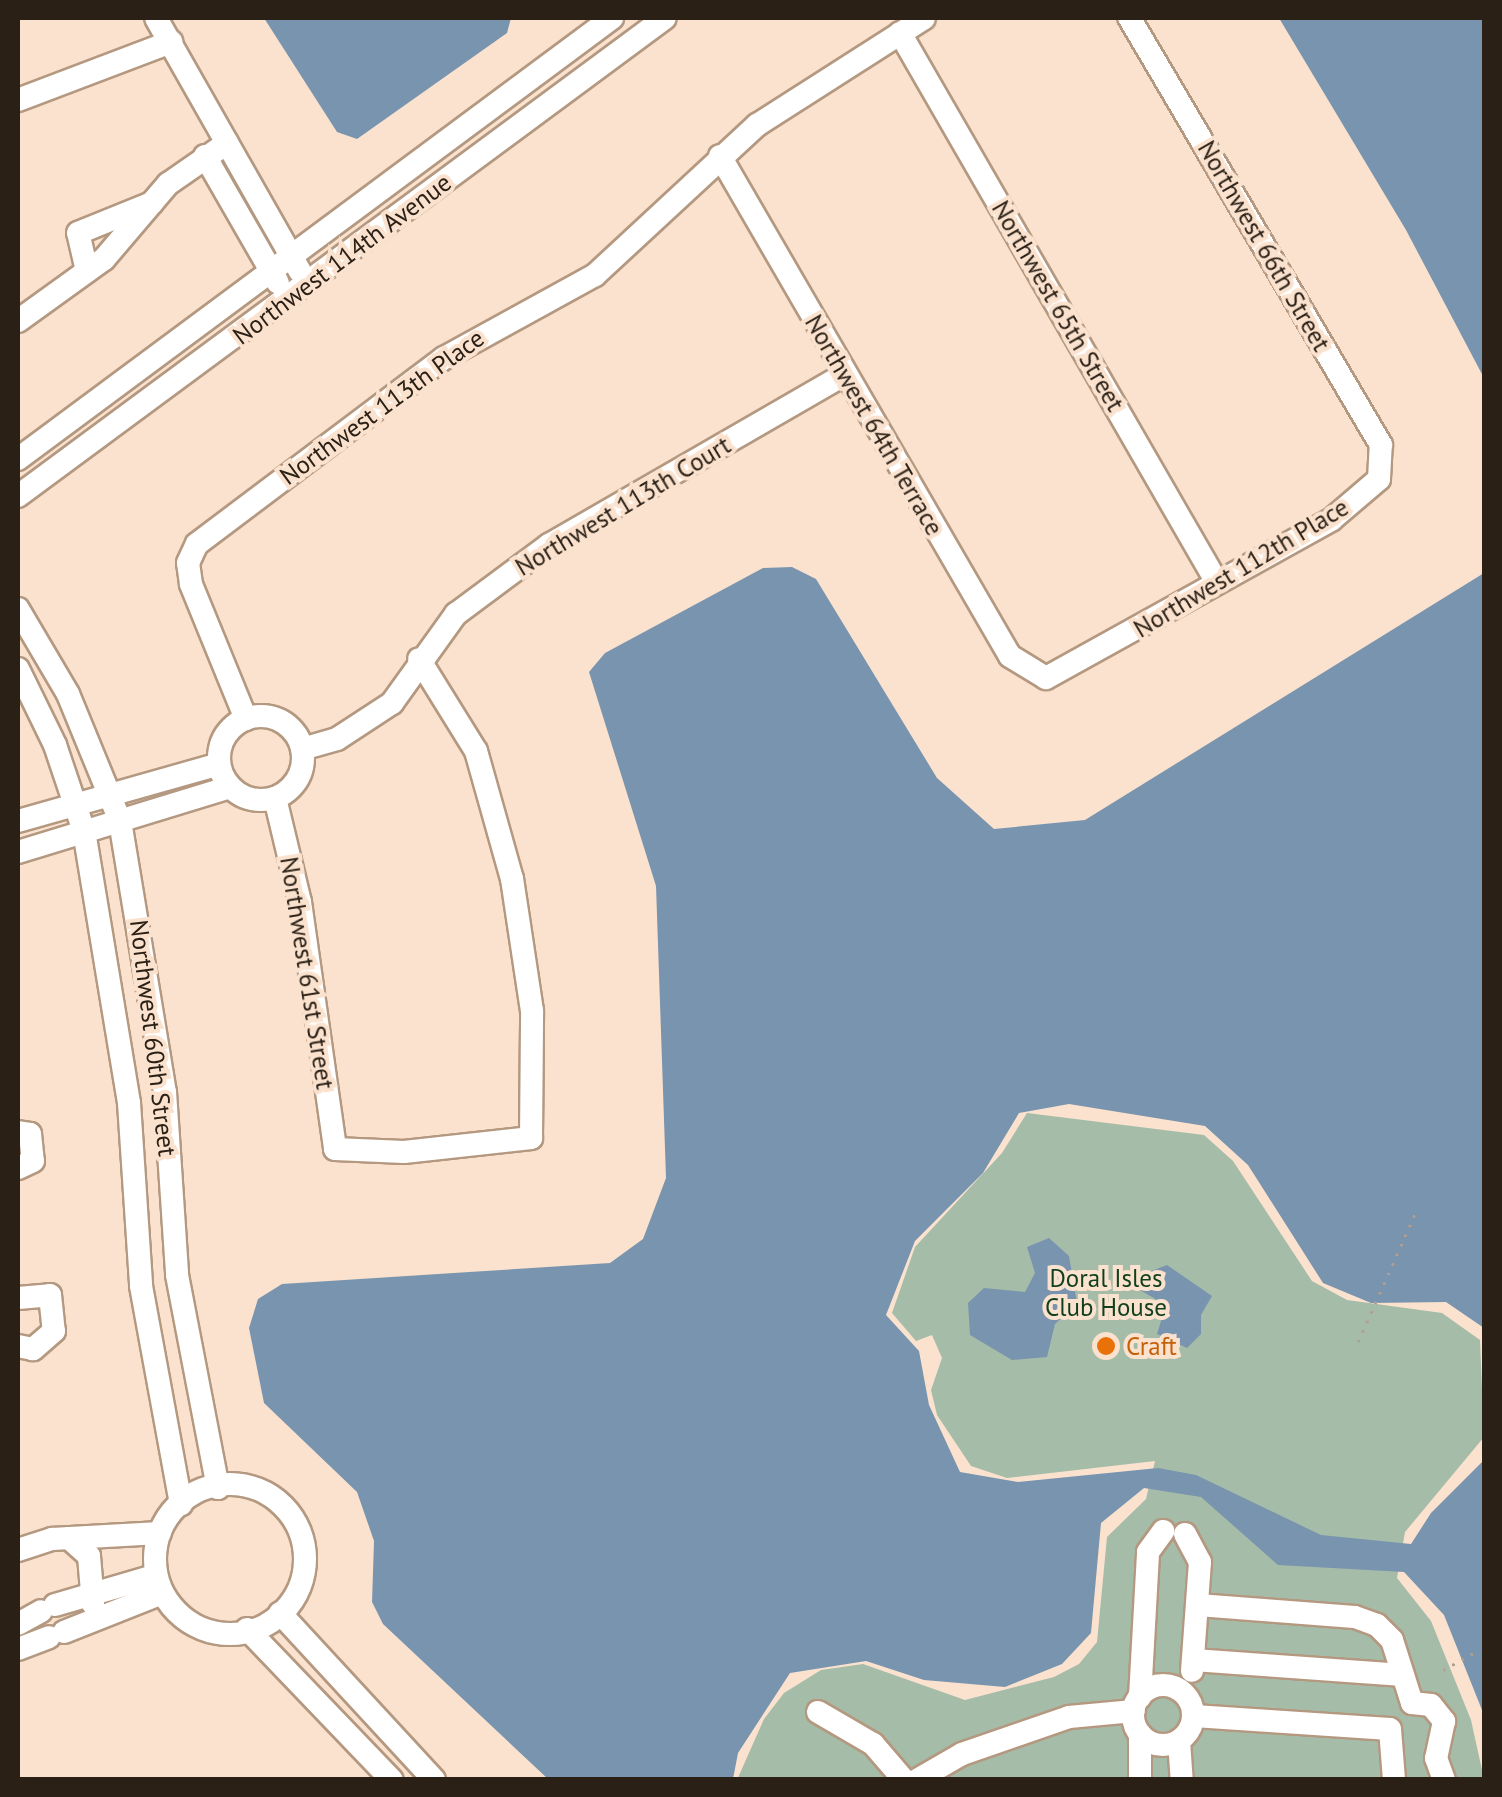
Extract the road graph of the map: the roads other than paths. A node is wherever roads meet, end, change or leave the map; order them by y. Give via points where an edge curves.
1 (156, 18) edge
2 (612, 18) edge
3 (924, 18) edge
4 (1129, 18) edge
5 (655, 21) edge
6 (900, 33) junction
7 (172, 42) junction
8 (18, 100) edge
9 (227, 143) junction
10 (205, 156) junction
11 (720, 156) junction
12 (247, 179) junction
13 (226, 192) junction
14 (156, 202) junction
15 (292, 258) junction
16 (87, 272) junction
17 (272, 273) junction
18 (308, 284) junction
19 (287, 299) junction
20 (18, 321) edge
21 (844, 375) junction
22 (18, 459) edge
23 (1379, 479) joint
24 (18, 496) edge
25 (1215, 579) junction
26 (18, 610) edge
27 (418, 659) junction
28 (55, 672) junction
29 (1046, 678) joint
30 (22, 679) edge
31 (246, 719) junction
32 (302, 749) junction
33 (219, 764) junction
34 (230, 787) junction
35 (112, 791) junction
36 (275, 798) junction
37 (76, 800) junction
38 (120, 820) junction
39 (18, 821) edge
40 (84, 831) junction
41 (18, 852) edge
42 (18, 1132) edge
43 (18, 1168) edge
44 (18, 1298) edge
45 (18, 1346) edge
46 (218, 1488) junction
47 (180, 1504) junction
48 (160, 1533) junction
49 (69, 1538) junction
50 (18, 1550) edge
51 (157, 1585) junction
52 (91, 1593) junction
53 (1198, 1606) junction
54 (280, 1612) junction
55 (97, 1622) junction
56 (18, 1624) edge
57 (247, 1630) junction
58 (18, 1648) edge
59 (1194, 1660) junction
60 (1402, 1674) junction
61 (1184, 1693) junction
62 (1412, 1703) junction
63 (1137, 1704) junction
64 (818, 1712) dead end
65 (1194, 1716) junction
66 (1390, 1728) junction
67 (1140, 1734) junction
68 (1179, 1741) junction
69 (1390, 1755) junction
70 (1440, 1769) edge
71 (392, 1780) edge
72 (434, 1780) edge
73 (904, 1780) edge
74 (917, 1780) edge
75 (1140, 1780) edge
76 (1182, 1780) edge
77 (1394, 1780) edge

1 - 7 street
2 - 15 street, Northwest 114th Avenue
3 - 6 street, Northwest 113th Place
4 - 23 street, Northwest 66th Street via 1380,444
5 - 18 street, Northwest 114th Avenue
6 - 11 street, Northwest 113th Place via 756,124
6 - 25 street, Northwest 65th Street
7 - 8 street
7 - 9 street
9 - 10 street
9 - 12 street
10 - 13 street
10 - 14 street
11 - 21 street, Northwest 64th Terrace
11 - 31 street, Northwest 113th Place via 595,275 444,358 197,544 188,563
12 - 13 street
12 - 15 street
13 - 17 street
14 - 16 street
14 - 16 street via 78,233
15 - 17 street, Northwest 114th Avenue
15 - 18 street
16 - 20 street
17 - 19 street
17 - 22 street, Northwest 114th Avenue
18 - 19 street, Northwest 114th Avenue
19 - 24 street, Northwest 114th Avenue
21 - 27 street, Northwest 113th Court via 549,545 456,614
21 - 29 street, Northwest 64th Terrace via 1010,656
23 - 25 street, Northwest 112th Place via 1332,520
25 - 29 street, Northwest 112th Place via 1129,636
26 - 28 street, Northwest 60th Street
27 - 32 street, Northwest 113th Court via 392,703 338,739
27 - 36 street, Northwest 61st Street via 476,752 505,854 532,1012 530,1138 404,1152 336,1149 300,902
28 - 30 street
28 - 35 street, Northwest 60th Street
30 - 37 street, Northwest 60th Street
31 - 32 street via 274,718
31 - 33 street via 224,736
32 - 36 street via 294,784
33 - 34 street
33 - 35 street
34 - 36 street via 250,800
34 - 38 street
35 - 37 street
35 - 38 street, Northwest 60th Street
37 - 39 street
37 - 40 street, Northwest 60th Street
38 - 40 street
38 - 46 street, Northwest 60th Street via 164,1092 176,1275
40 - 41 street
40 - 47 street, Northwest 60th Street via 129,1103 141,1286
42 - 43 street via 30,1134 33,1161
44 - 45 street via 50,1295 54,1331 33,1349
46 - 47 street
46 - 54 street via 265,1492 298,1520 308,1555 303,1582
47 - 48 street
48 - 49 street
48 - 51 street
49 - 50 street
49 - 52 street via 90,1556
51 - 52 street
51 - 55 street
51 - 57 street via 191,1624
52 - 55 street
52 - 56 street
53 - 59 street
53 - 60 street via 1367,1620 1392,1640
53 - 63 street via 1199,1550 1174,1533 1148,1552
54 - 57 street
54 - 72 street
55 - 58 street
57 - 71 street
59 - 60 street
59 - 61 street
60 - 62 street
61 - 63 street via 1159,1685
61 - 65 street
62 - 66 street
62 - 70 street via 1430,1705 1444,1721
63 - 67 street
63 - 74 street via 1069,1717 962,1754
64 - 73 street via 872,1744
65 - 66 street
65 - 68 street
66 - 69 street
67 - 68 street via 1153,1744
67 - 75 street
68 - 76 street
69 - 70 street
69 - 77 street

